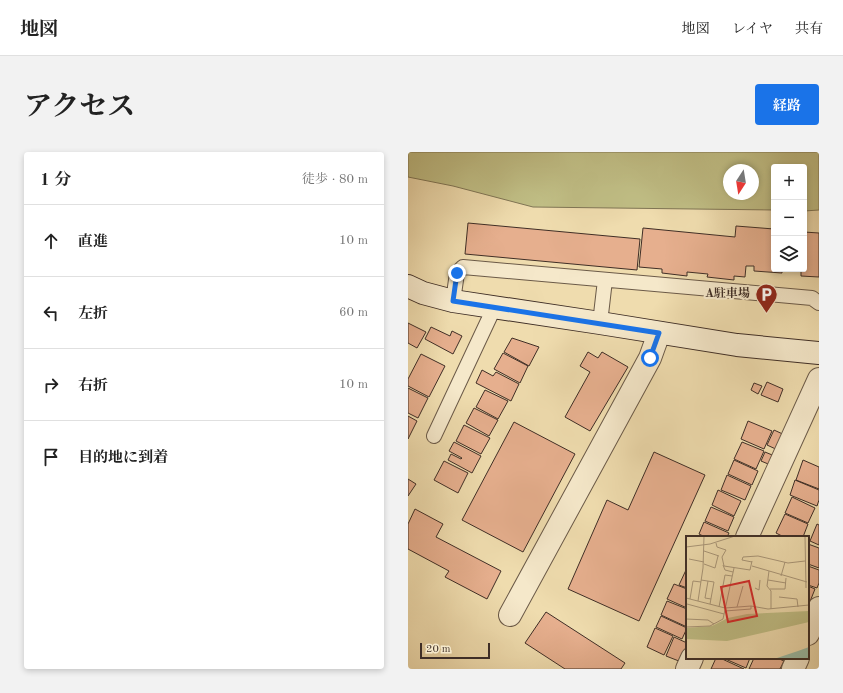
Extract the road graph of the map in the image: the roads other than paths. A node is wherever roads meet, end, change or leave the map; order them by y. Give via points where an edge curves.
1 (605, 280) junction
2 (408, 286) edge
3 (453, 301) junction
4 (819, 303) edge
5 (494, 308) junction
6 (600, 323) junction
7 (659, 333) junction
8 (819, 353) edge
9 (819, 379) edge
10 (434, 436) dead end
11 (747, 536) edge
12 (819, 608) edge
13 (510, 615) dead end
14 (809, 632) edge
15 (692, 659) edge
16 (798, 659) edge
17 (687, 669) edge
18 (793, 669) edge

1 - 3 lane via 463,267 457,273
1 - 4 lane via 812,298
1 - 6 lane
2 - 3 street
3 - 5 street
5 - 6 street
5 - 10 lane
6 - 7 street
7 - 8 street via 736,345
7 - 13 street via 650,358
9 - 11 street
12 - 14 street
15 - 17 street
16 - 18 street

